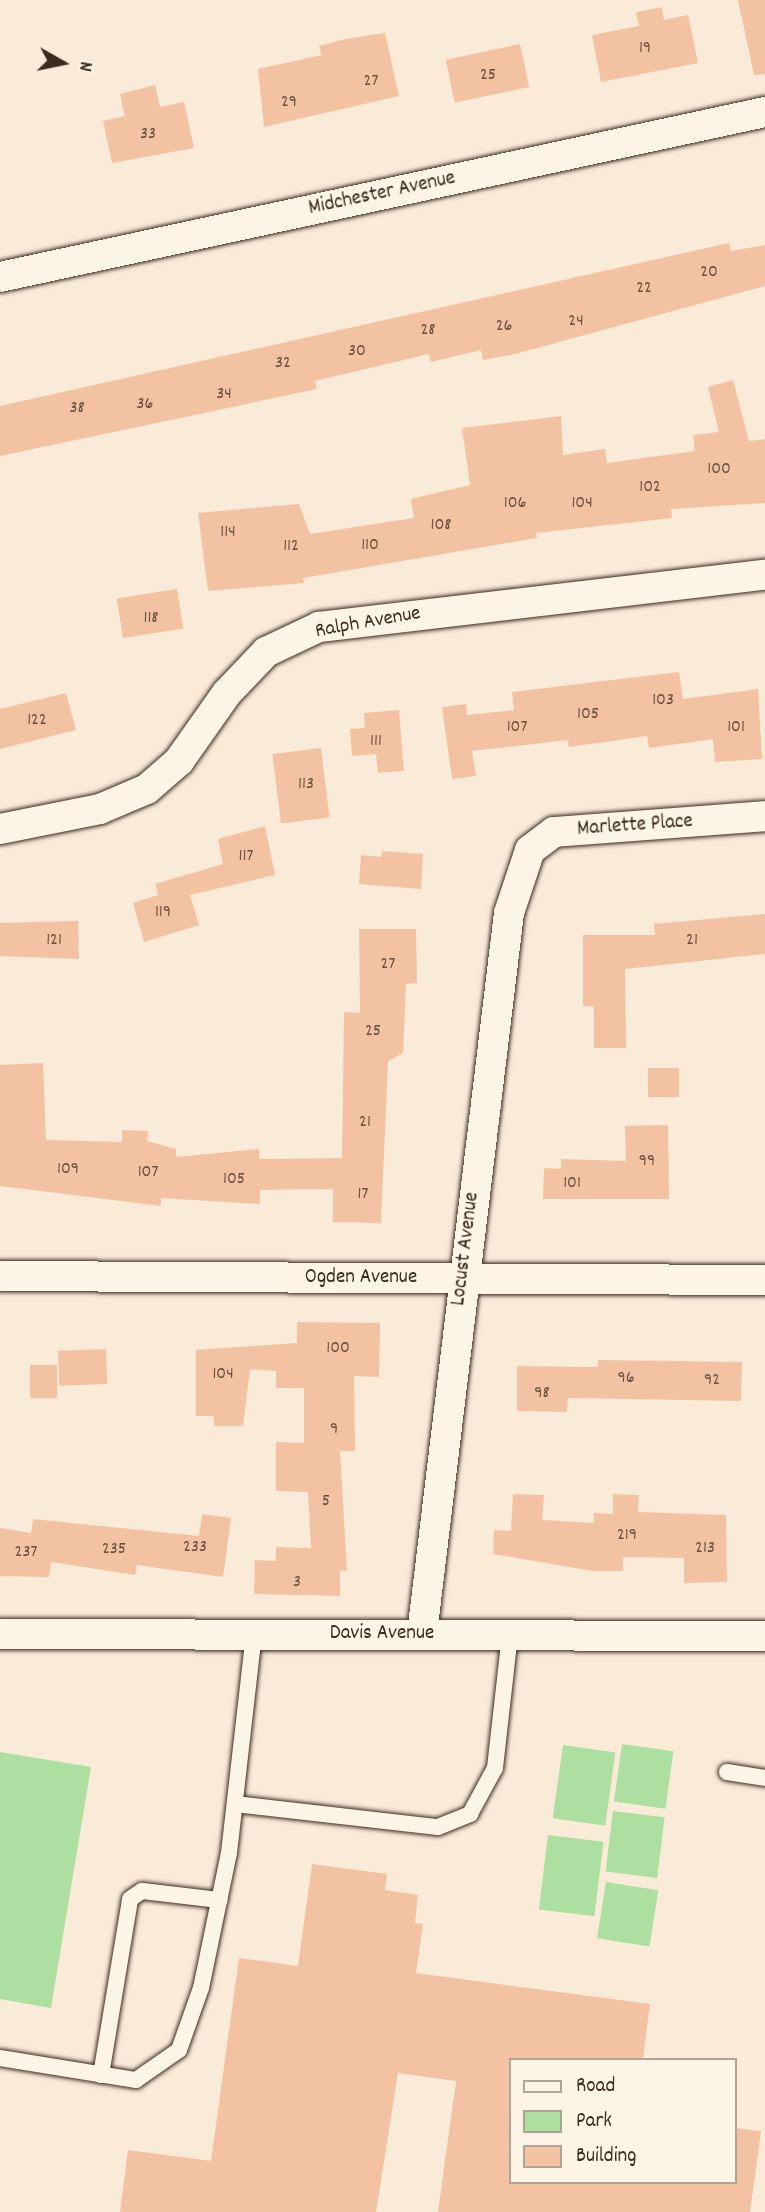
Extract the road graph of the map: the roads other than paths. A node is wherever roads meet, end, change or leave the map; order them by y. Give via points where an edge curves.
1 (765, 112) edge
2 (0, 277) edge
3 (765, 575) edge
4 (765, 816) edge
5 (0, 829) edge
6 (524, 867) joint
7 (0, 1276) edge
8 (462, 1279) junction
9 (765, 1280) edge
10 (0, 1634) edge
11 (422, 1634) junction
12 (510, 1634) junction
13 (254, 1635) junction
14 (765, 1636) edge
15 (727, 1772) dead end
16 (765, 1778) edge
17 (235, 1804) junction
18 (219, 1900) junction
19 (0, 2058) edge
20 (101, 2075) junction

1 - 2 street, Midchester Avenue
3 - 5 street, Ralph Avenue via 319,627 266,652 227,693 179,761 147,789 100,809
4 - 6 street, Marlette Place via 554,832 530,850
6 - 8 street, Locust Avenue via 509,913
7 - 8 street, Ogden Avenue
8 - 9 street, Ogden Avenue
8 - 11 street, Locust Avenue
10 - 13 street, Davis Avenue
11 - 12 street, Davis Avenue
11 - 13 street, Davis Avenue
12 - 14 street, Davis Avenue
12 - 17 lane via 495,1768 470,1814 438,1828
13 - 17 lane
15 - 16 lane
17 - 18 lane
18 - 20 lane via 201,1988 178,2050 136,2080
18 - 20 lane via 142,1891 130,1899
19 - 20 lane

